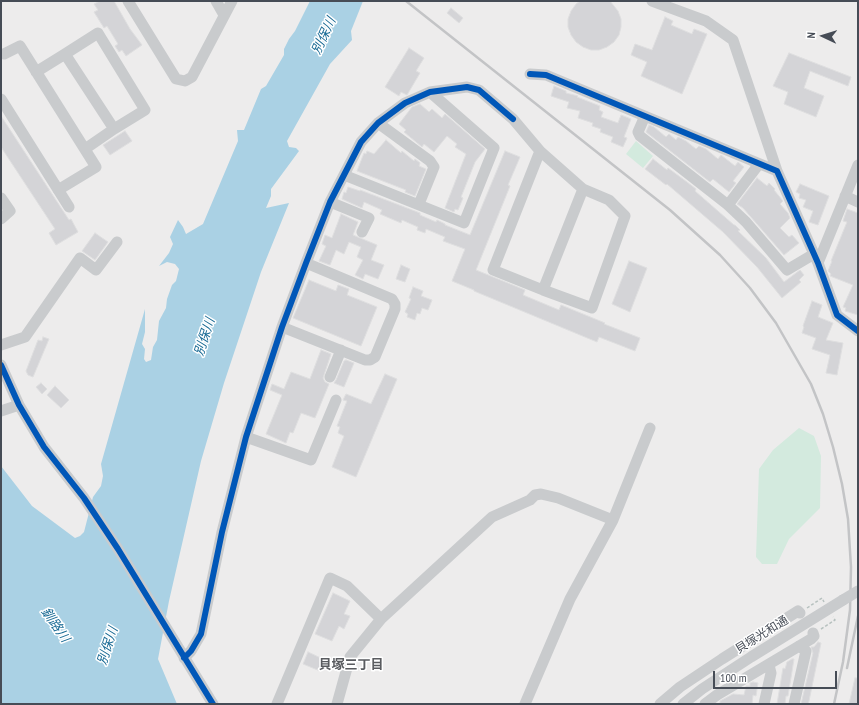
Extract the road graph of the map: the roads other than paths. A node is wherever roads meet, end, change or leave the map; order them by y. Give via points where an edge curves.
1 (128, 1) edge
2 (216, 1) edge
3 (232, 1) edge
4 (652, 1) edge
5 (224, 15) junction
6 (2, 53) edge
7 (65, 54) junction
8 (36, 72) junction
9 (530, 74) dead end
10 (430, 92) junction
11 (1, 99) edge
12 (645, 116) junction
13 (378, 123) junction
14 (114, 129) junction
15 (85, 149) junction
16 (540, 151) junction
17 (759, 164) junction
18 (858, 164) edge
19 (777, 171) junction
20 (344, 175) junction
21 (583, 189) junction
22 (58, 190) junction
23 (845, 196) junction
24 (1, 198) edge
25 (330, 202) junction
26 (858, 202) edge
27 (419, 204) junction
28 (728, 205) junction
29 (69, 207) dead end
30 (1, 219) edge
31 (362, 232) dead end
32 (117, 242) dead end
33 (816, 258) junction
34 (306, 263) junction
35 (543, 290) junction
36 (282, 327) junction
37 (858, 331) edge
38 (1, 345) edge
39 (341, 350) junction
40 (1, 365) edge
41 (330, 377) dead end
42 (336, 400) dead end
43 (19, 405) junction
44 (1, 411) edge
45 (650, 428) dead end
46 (246, 437) junction
47 (614, 520) junction
48 (858, 591) edge
49 (804, 610) road end
50 (381, 619) junction
51 (817, 631) road end
52 (799, 646) junction
53 (184, 658) junction
54 (769, 665) junction
55 (716, 700) edge
56 (213, 704) edge
57 (278, 704) edge
58 (337, 704) edge
59 (525, 704) edge
60 (660, 704) edge
61 (683, 704) edge
62 (705, 704) edge
63 (764, 704) edge
64 (794, 704) edge

1 - 5 street via 176,79 185,81 192,76
2 - 5 street
3 - 5 street
4 - 19 street via 706,21 732,40
6 - 8 street via 20,46
7 - 8 street
7 - 14 street
7 - 14 street via 98,33 145,110
8 - 15 street
9 - 12 street via 546,75
10 - 13 street via 405,103
10 - 16 street via 467,87 479,90 513,118
10 - 27 street via 494,148 464,222
11 - 22 street
12 - 17 street
12 - 28 street via 638,132 640,136
13 - 20 street via 361,142
13 - 27 street via 430,161 434,167
14 - 15 street
15 - 22 street via 96,167
16 - 21 street
16 - 35 street via 492,270
17 - 19 street
17 - 28 street
18 - 23 street
19 - 33 street
20 - 25 street
20 - 27 street
21 - 35 street
21 - 35 street via 609,200 625,216 592,308
22 - 29 street
23 - 26 street
23 - 33 street
24 - 30 street via 10,211
25 - 31 street via 369,218
25 - 34 street
28 - 33 street via 787,270
32 - 38 street via 96,270 80,258 25,337
33 - 37 street via 837,315
34 - 36 street
34 - 39 street via 392,299 395,304 375,357 365,360
36 - 39 street
36 - 46 street
39 - 41 street
40 - 43 street
42 - 46 street via 311,460
43 - 44 street
43 - 53 street via 44,447 84,498 118,549
45 - 47 street
46 - 53 street via 222,532 201,634
47 - 50 street via 558,498 535,495 530,500 492,517
47 - 59 street via 570,599
48 - 61 street, 貝塚光和通, bridge via 751,657
49 - 60 street via 798,611 722,659 680,687
50 - 57 street via 347,586 330,578
50 - 58 street via 350,658
51 - 52 street via 811,639
52 - 54 street
52 - 64 street via 806,651
53 - 56 street
54 - 55 street
54 - 63 street via 771,673
55 - 62 street

